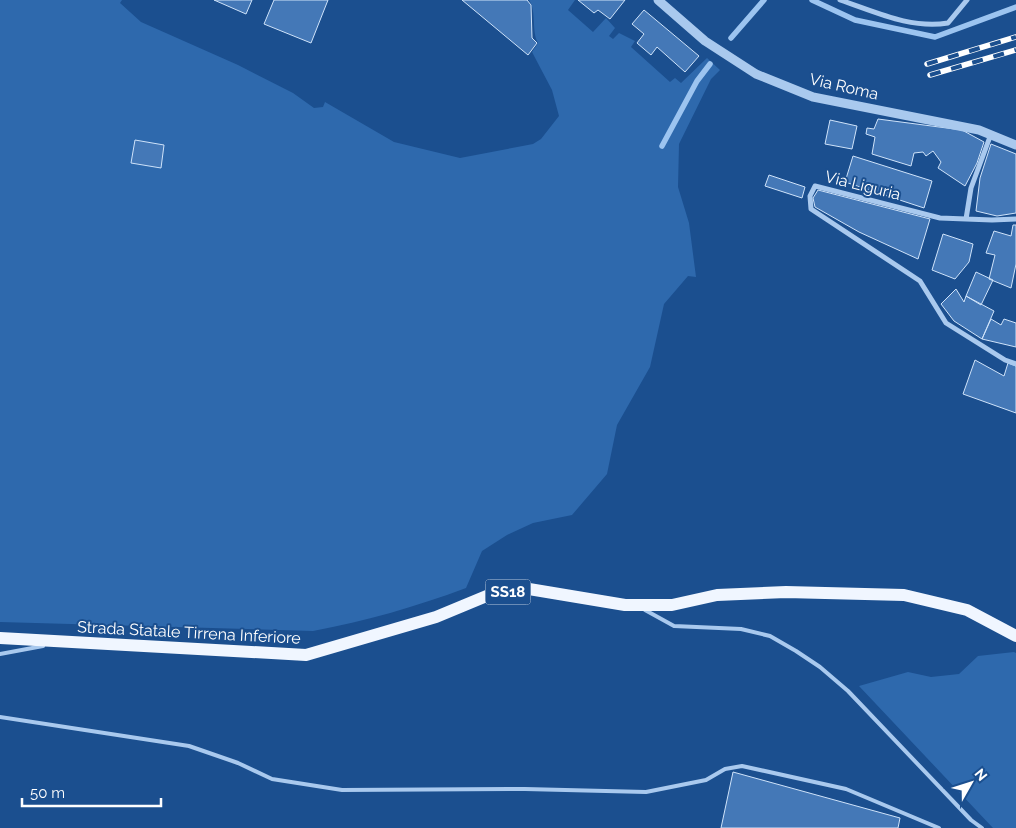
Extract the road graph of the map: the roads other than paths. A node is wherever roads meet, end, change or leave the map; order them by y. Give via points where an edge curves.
1 (658, 0) edge
2 (840, 0) edge
3 (967, 0) edge
4 (991, 134) junction
5 (1016, 145) edge
6 (966, 219) junction
7 (1016, 219) edge
8 (1016, 364) edge
9 (636, 605) junction
10 (1016, 636) edge
11 (0, 638) edge
12 (65, 641) junction
13 (0, 654) edge
14 (0, 717) edge
15 (939, 828) edge
16 (982, 828) edge

1 - 4 street, Via Roma via 705,41 756,74 813,98
2 - 3 street via 910,24 930,26 948,22
4 - 5 street, Via Roma
4 - 6 street via 970,188
6 - 7 street
6 - 8 street, Via Liguria via 940,218 815,186 810,196 811,209 920,281 946,323
9 - 10 main road, Strada Statale Tirrena Inferiore / SS18 via 672,605 717,595 786,592 904,595 967,610
9 - 12 main road, Strada Statale Tirrena Inferiore / SS18 via 529,589 489,595 436,617 306,655
9 - 16 lane via 674,626 741,629 770,636 796,651 848,691
11 - 12 main road, Strada Statale Tirrena Inferiore / SS18
12 - 13 lane
14 - 15 lane via 189,746 272,779 342,790 646,792 706,780 725,769 742,766 846,789

